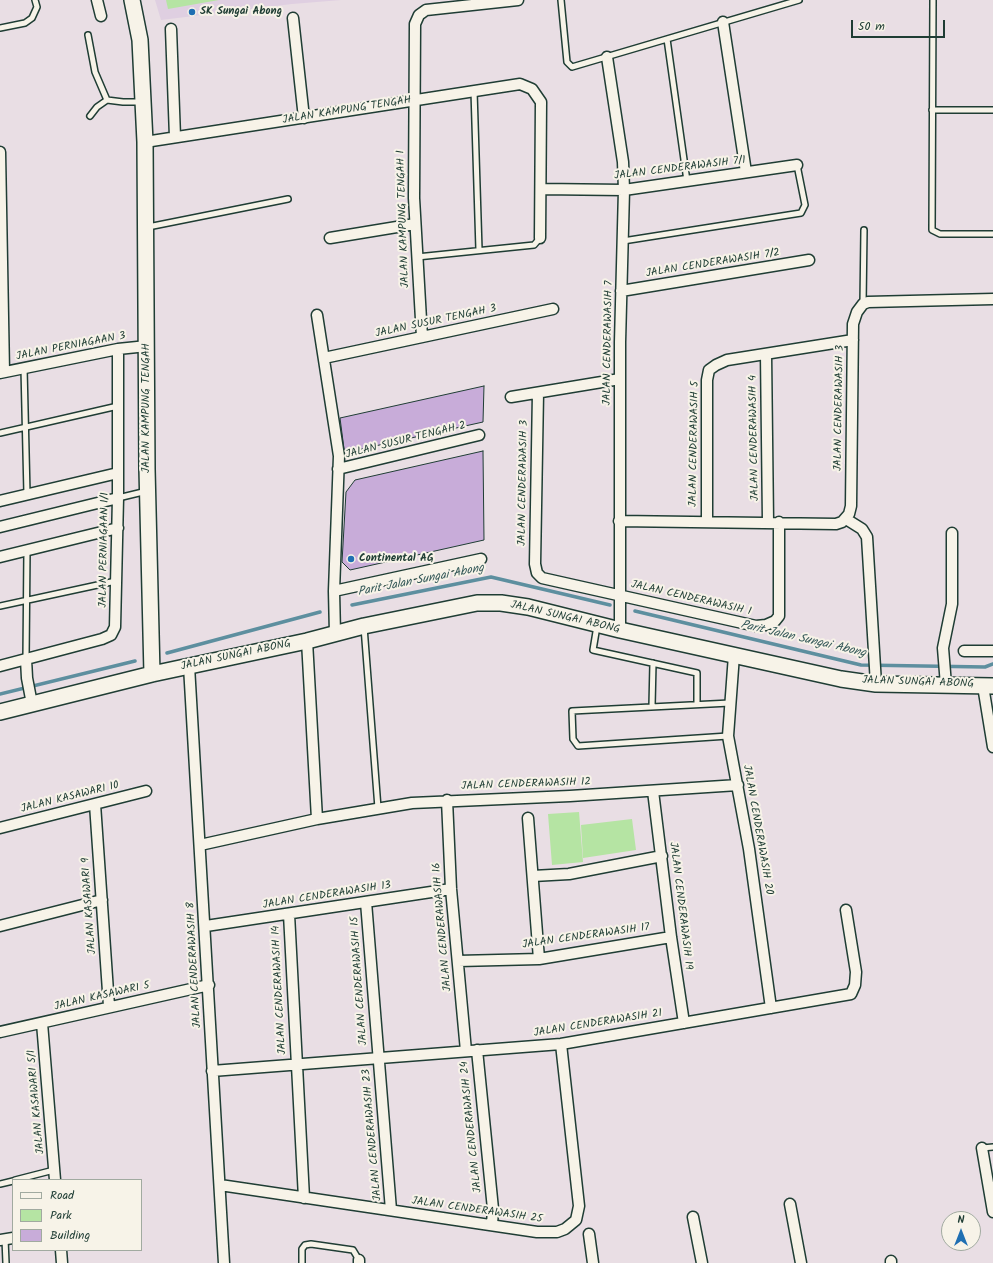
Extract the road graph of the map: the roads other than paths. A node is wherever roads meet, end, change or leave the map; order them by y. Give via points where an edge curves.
1 (35, 0) edge
2 (97, 0) edge
3 (132, 0) edge
4 (518, 0) edge
5 (561, 0) edge
6 (798, 0) edge
7 (933, 0) edge
8 (495, 2) edge
9 (101, 16) dead end
10 (293, 18) dead end
11 (723, 22) junction
12 (0, 28) edge
13 (171, 29) dead end
14 (88, 35) dead end
15 (667, 39) junction
16 (607, 57) junction
17 (474, 91) junction
18 (107, 100) junction
19 (414, 101) junction
20 (142, 102) junction
21 (932, 110) junction
22 (993, 110) edge
23 (90, 116) dead end
24 (304, 118) junction
25 (174, 137) junction
26 (145, 142) junction
27 (0, 152) edge
28 (797, 165) joint
29 (746, 172) junction
30 (687, 181) junction
31 (541, 189) junction
32 (624, 190) junction
33 (288, 199) dead end
34 (415, 224) junction
35 (145, 227) junction
36 (864, 230) dead end
37 (993, 234) edge
38 (330, 238) dead end
39 (540, 238) joint
40 (623, 241) junction
41 (479, 250) junction
42 (416, 257) junction
43 (809, 260) dead end
44 (621, 291) junction
45 (993, 299) edge
46 (866, 303) junction
47 (553, 309) dead end
48 (317, 315) dead end
49 (422, 337) junction
50 (853, 340) junction
51 (147, 346) junction
52 (118, 348) junction
53 (766, 354) junction
54 (324, 358) junction
55 (24, 368) junction
56 (2, 372) edge
57 (620, 379) junction
58 (538, 393) junction
59 (511, 397) dead end
60 (118, 406) junction
61 (26, 428) junction
62 (0, 433) edge
63 (479, 435) dead end
64 (338, 469) junction
65 (118, 473) junction
66 (148, 491) junction
67 (27, 494) junction
68 (118, 498) junction
69 (0, 500) edge
70 (846, 519) junction
71 (620, 521) junction
72 (707, 521) junction
73 (768, 522) junction
74 (779, 522) junction
75 (0, 527) edge
76 (118, 528) junction
77 (952, 534) dead end
78 (27, 550) junction
79 (0, 557) edge
80 (481, 559) dead end
81 (537, 573) joint
82 (117, 581) junction
83 (334, 591) junction
84 (620, 596) junction
85 (27, 599) junction
86 (0, 606) edge
87 (597, 625) junction
88 (364, 626) junction
89 (620, 630) junction
90 (335, 634) junction
91 (307, 641) junction
92 (964, 651) dead end
93 (993, 651) edge
94 (734, 655) junction
95 (26, 659) junction
96 (653, 663) junction
97 (0, 666) edge
98 (189, 666) junction
99 (152, 674) junction
100 (876, 684) junction
101 (946, 685) junction
102 (988, 686) edge
103 (730, 702) junction
104 (697, 703) junction
105 (32, 704) junction
106 (652, 706) junction
107 (0, 712) edge
108 (991, 715) edge
109 (728, 736) junction
110 (993, 747) edge
111 (738, 785) junction
112 (146, 791) dead end
113 (653, 791) junction
114 (447, 800) junction
115 (94, 804) junction
116 (378, 808) junction
117 (528, 818) dead end
118 (318, 819) junction
119 (0, 828) edge
120 (200, 845) junction
121 (662, 856) junction
122 (533, 876) junction
123 (451, 889) junction
124 (102, 900) junction
125 (366, 902) junction
126 (846, 910) dead end
127 (288, 914) junction
128 (0, 926) edge
129 (206, 926) junction
130 (670, 937) junction
131 (539, 958) junction
132 (458, 961) junction
133 (209, 985) junction
134 (109, 1006) junction
135 (771, 1008) junction
136 (42, 1023) junction
137 (684, 1023) junction
138 (0, 1032) edge
139 (561, 1044) junction
140 (477, 1050) junction
141 (466, 1051) junction
142 (378, 1058) junction
143 (296, 1064) junction
144 (212, 1071) junction
145 (993, 1146) edge
146 (982, 1148) joint
147 (55, 1175) edge
148 (22, 1179) edge
149 (12, 1181) edge
150 (0, 1184) edge
151 (220, 1185) junction
152 (304, 1198) junction
153 (790, 1204) dead end
154 (391, 1210) junction
155 (993, 1212) edge
156 (693, 1217) dead end
157 (492, 1225) junction
158 (589, 1234) dead end
159 (6, 1239) edge
160 (61, 1251) edge
161 (359, 1262) edge
162 (6, 1263) edge
163 (62, 1263) edge
164 (224, 1263) edge
165 (302, 1263) edge
166 (593, 1263) edge
167 (702, 1263) edge
168 (801, 1263) edge

1 - 12 lane via 37,7 32,18 25,23
2 - 9 street
3 - 20 street, JALAN KAMPUNG TENGAH via 140,40
4 - 8 street, JALAN KAMPUNG TENGAH 1
5 - 16 lane via 568,65 575,67
6 - 11 lane
7 - 21 lane
8 - 19 street, JALAN KAMPUNG TENGAH 1 via 426,10 419,15 415,24
10 - 24 street
11 - 15 lane
11 - 29 street
13 - 25 street
14 - 18 lane via 95,72
15 - 16 lane
15 - 30 lane
16 - 32 street, JALAN CENDERAWASIH 7 via 623,162
17 - 19 street, JALAN KAMPUNG TENGAH
17 - 31 street, JALAN KAMPUNG TENGAH via 520,84 532,89 541,102
17 - 41 lane
18 - 20 lane
18 - 23 lane
19 - 24 street, JALAN KAMPUNG TENGAH
19 - 34 street, JALAN KAMPUNG TENGAH 1
20 - 26 street, JALAN KAMPUNG TENGAH
21 - 22 lane
21 - 37 lane via 932,230 940,234
24 - 25 street, JALAN KAMPUNG TENGAH
25 - 26 street, JALAN KAMPUNG TENGAH
26 - 35 street, JALAN KAMPUNG TENGAH
27 - 56 street
28 - 29 street, JALAN CENDERAWASIH 7/1
28 - 40 lane via 804,204 801,213
29 - 30 street, JALAN CENDERAWASIH 7/1
30 - 32 street, JALAN CENDERAWASIH 7/1
31 - 32 street, JALAN CENDERAWASIH 7/1
31 - 39 street
32 - 40 street, JALAN CENDERAWASIH 7
33 - 35 lane
34 - 38 street
34 - 42 street, JALAN KAMPUNG TENGAH 1
35 - 51 street, JALAN KAMPUNG TENGAH
36 - 46 lane
39 - 41 lane via 534,244
40 - 44 street, JALAN CENDERAWASIH 7
41 - 42 lane
42 - 49 street, JALAN KAMPUNG TENGAH 1
43 - 44 street, JALAN CENDERAWASIH 7/2
44 - 57 street, JALAN CENDERAWASIH 7
45 - 46 street
46 - 50 street, JALAN CENDERAWASIH 3 via 857,312 853,324
47 - 49 street, JALAN SUSUR TENGAH 3
48 - 54 street
49 - 54 street, JALAN SUSUR TENGAH 3
50 - 53 street, JALAN CENDERAWASIH 5
50 - 70 street, JALAN CENDERAWASIH 3 via 851,506
51 - 52 street, JALAN PERNIAGAAN 3
51 - 66 street, JALAN KAMPUNG TENGAH
52 - 55 street, JALAN PERNIAGAAN 3
52 - 60 street, JALAN PERNIAGAAN 1/1
53 - 72 street, JALAN CENDERAWASIH 5 via 727,360 709,370
53 - 73 street, JALAN CENDERAWASIH 4
54 - 64 street
55 - 56 street, JALAN PERNIAGAAN 3
55 - 61 lane
57 - 58 street
57 - 71 street, JALAN CENDERAWASIH 7
58 - 59 street
58 - 81 street, JALAN CENDERAWASIH 3 via 535,564
60 - 61 lane
60 - 65 street, JALAN PERNIAGAAN 1/1
61 - 62 lane
61 - 67 lane
63 - 64 street, JALAN SUSUR TENGAH 2
64 - 83 street
65 - 67 street
65 - 68 street, JALAN PERNIAGAAN 1/1
66 - 68 lane
66 - 99 street, JALAN KAMPUNG TENGAH
67 - 69 street
68 - 75 street
68 - 76 street, JALAN PERNIAGAAN 1/1
70 - 74 street via 836,524
70 - 100 street via 862,528 867,537
71 - 72 street
71 - 84 street, JALAN CENDERAWASIH 7
72 - 73 street
73 - 74 street
74 - 84 street, JALAN CENDERAWASIH 1 via 779,616 775,621 756,626
76 - 78 street
76 - 82 street, JALAN PERNIAGAAN 1/1
77 - 101 street via 952,604 944,640 943,662
78 - 79 street
78 - 85 lane
80 - 83 street
81 - 84 street, JALAN CENDERAWASIH 1 via 550,581
82 - 85 lane
82 - 95 street, JALAN PERNIAGAAN 1/1 via 115,627 111,635
83 - 90 street
84 - 89 street, JALAN CENDERAWASIH 7
85 - 86 lane
85 - 95 lane
87 - 88 street, JALAN SUNGAI ABONG via 528,607 501,603 477,604
87 - 89 street, JALAN SUNGAI ABONG
87 - 96 lane via 593,650
88 - 90 street, JALAN SUNGAI ABONG
88 - 116 lane
89 - 94 street, JALAN SUNGAI ABONG
90 - 91 street, JALAN SUNGAI ABONG
91 - 98 street, JALAN SUNGAI ABONG
91 - 118 street
92 - 93 street
94 - 100 street, JALAN SUNGAI ABONG via 841,679
94 - 103 street, JALAN CENDERAWASIH 20
95 - 97 street, JALAN PERNIAGAAN 1/1
95 - 105 street
96 - 104 lane via 697,673
96 - 106 lane
98 - 99 street, JALAN SUNGAI ABONG
98 - 120 street, JALAN CENDERAWASIH 8
99 - 105 street, JALAN SUNGAI ABONG
100 - 101 street, JALAN SUNGAI ABONG
101 - 102 street, JALAN SUNGAI ABONG
102 - 108 street
103 - 104 lane
103 - 109 street, JALAN CENDERAWASIH 20
104 - 106 lane
105 - 107 street, JALAN SUNGAI ABONG
106 - 109 lane via 572,711 575,743 578,746
108 - 110 street
109 - 111 street, JALAN CENDERAWASIH 20
111 - 113 street, JALAN CENDERAWASIH 12
111 - 135 street, JALAN CENDERAWASIH 20
112 - 115 street, JALAN KASAWARI 10
113 - 114 street, JALAN CENDERAWASIH 12
113 - 121 street, JALAN CENDERAWASIH 19
114 - 116 street, JALAN CENDERAWASIH 12
114 - 123 street, JALAN CENDERAWASIH 16
115 - 119 street, JALAN KASAWARI 10
115 - 124 street, JALAN KASAWARI 9
116 - 118 street, JALAN CENDERAWASIH 12
117 - 122 street
118 - 120 street, JALAN CENDERAWASIH 12
120 - 129 street, JALAN CENDERAWASIH 8
121 - 122 street via 569,874
121 - 130 street, JALAN CENDERAWASIH 19
122 - 131 street
123 - 125 street, JALAN CENDERAWASIH 13
123 - 132 street, JALAN CENDERAWASIH 16
124 - 128 street
124 - 134 street, JALAN KASAWARI 9
125 - 127 street, JALAN CENDERAWASIH 13
125 - 142 street, JALAN CENDERAWASIH 15
126 - 135 street, JALAN CENDERAWASIH 21 via 856,972 851,994
127 - 129 street, JALAN CENDERAWASIH 13
127 - 143 street, JALAN CENDERAWASIH 14
129 - 133 street, JALAN CENDERAWASIH 8
130 - 131 street, JALAN CENDERAWASIH 17
130 - 137 street, JALAN CENDERAWASIH 19
131 - 132 street, JALAN CENDERAWASIH 17
132 - 141 street, JALAN CENDERAWASIH 16
133 - 134 street, JALAN KASAWARI 5
133 - 144 street, JALAN CENDERAWASIH 8
134 - 136 street, JALAN KASAWARI 5
135 - 137 street, JALAN CENDERAWASIH 21
136 - 138 street, JALAN KASAWARI 5
136 - 147 street, JALAN KASAWARI 5/1
137 - 139 street, JALAN CENDERAWASIH 21
139 - 140 street, JALAN CENDERAWASIH 21
139 - 157 street, JALAN CENDERAWASIH 25 via 578,1193 578,1215 570,1226 557,1232 537,1232
140 - 141 street, JALAN CENDERAWASIH 21
140 - 157 street, JALAN CENDERAWASIH 24 via 493,1209
141 - 142 street, JALAN CENDERAWASIH 21
142 - 143 street, JALAN CENDERAWASIH 21
142 - 154 street, JALAN CENDERAWASIH 23
143 - 144 street, JALAN CENDERAWASIH 21
143 - 152 street, JALAN CENDERAWASIH 14
144 - 151 street, JALAN CENDERAWASIH 8
145 - 146 lane
146 - 155 street
147 - 148 lane
149 - 150 lane
151 - 152 street, JALAN CENDERAWASIH 25
151 - 164 street, JALAN CENDERAWASIH 8
152 - 154 street, JALAN CENDERAWASIH 25
153 - 168 street
154 - 157 street, JALAN CENDERAWASIH 25
156 - 167 street
158 - 166 street
159 - 162 lane
160 - 163 street
161 - 165 lane via 353,1250 311,1244 305,1245 302,1249

